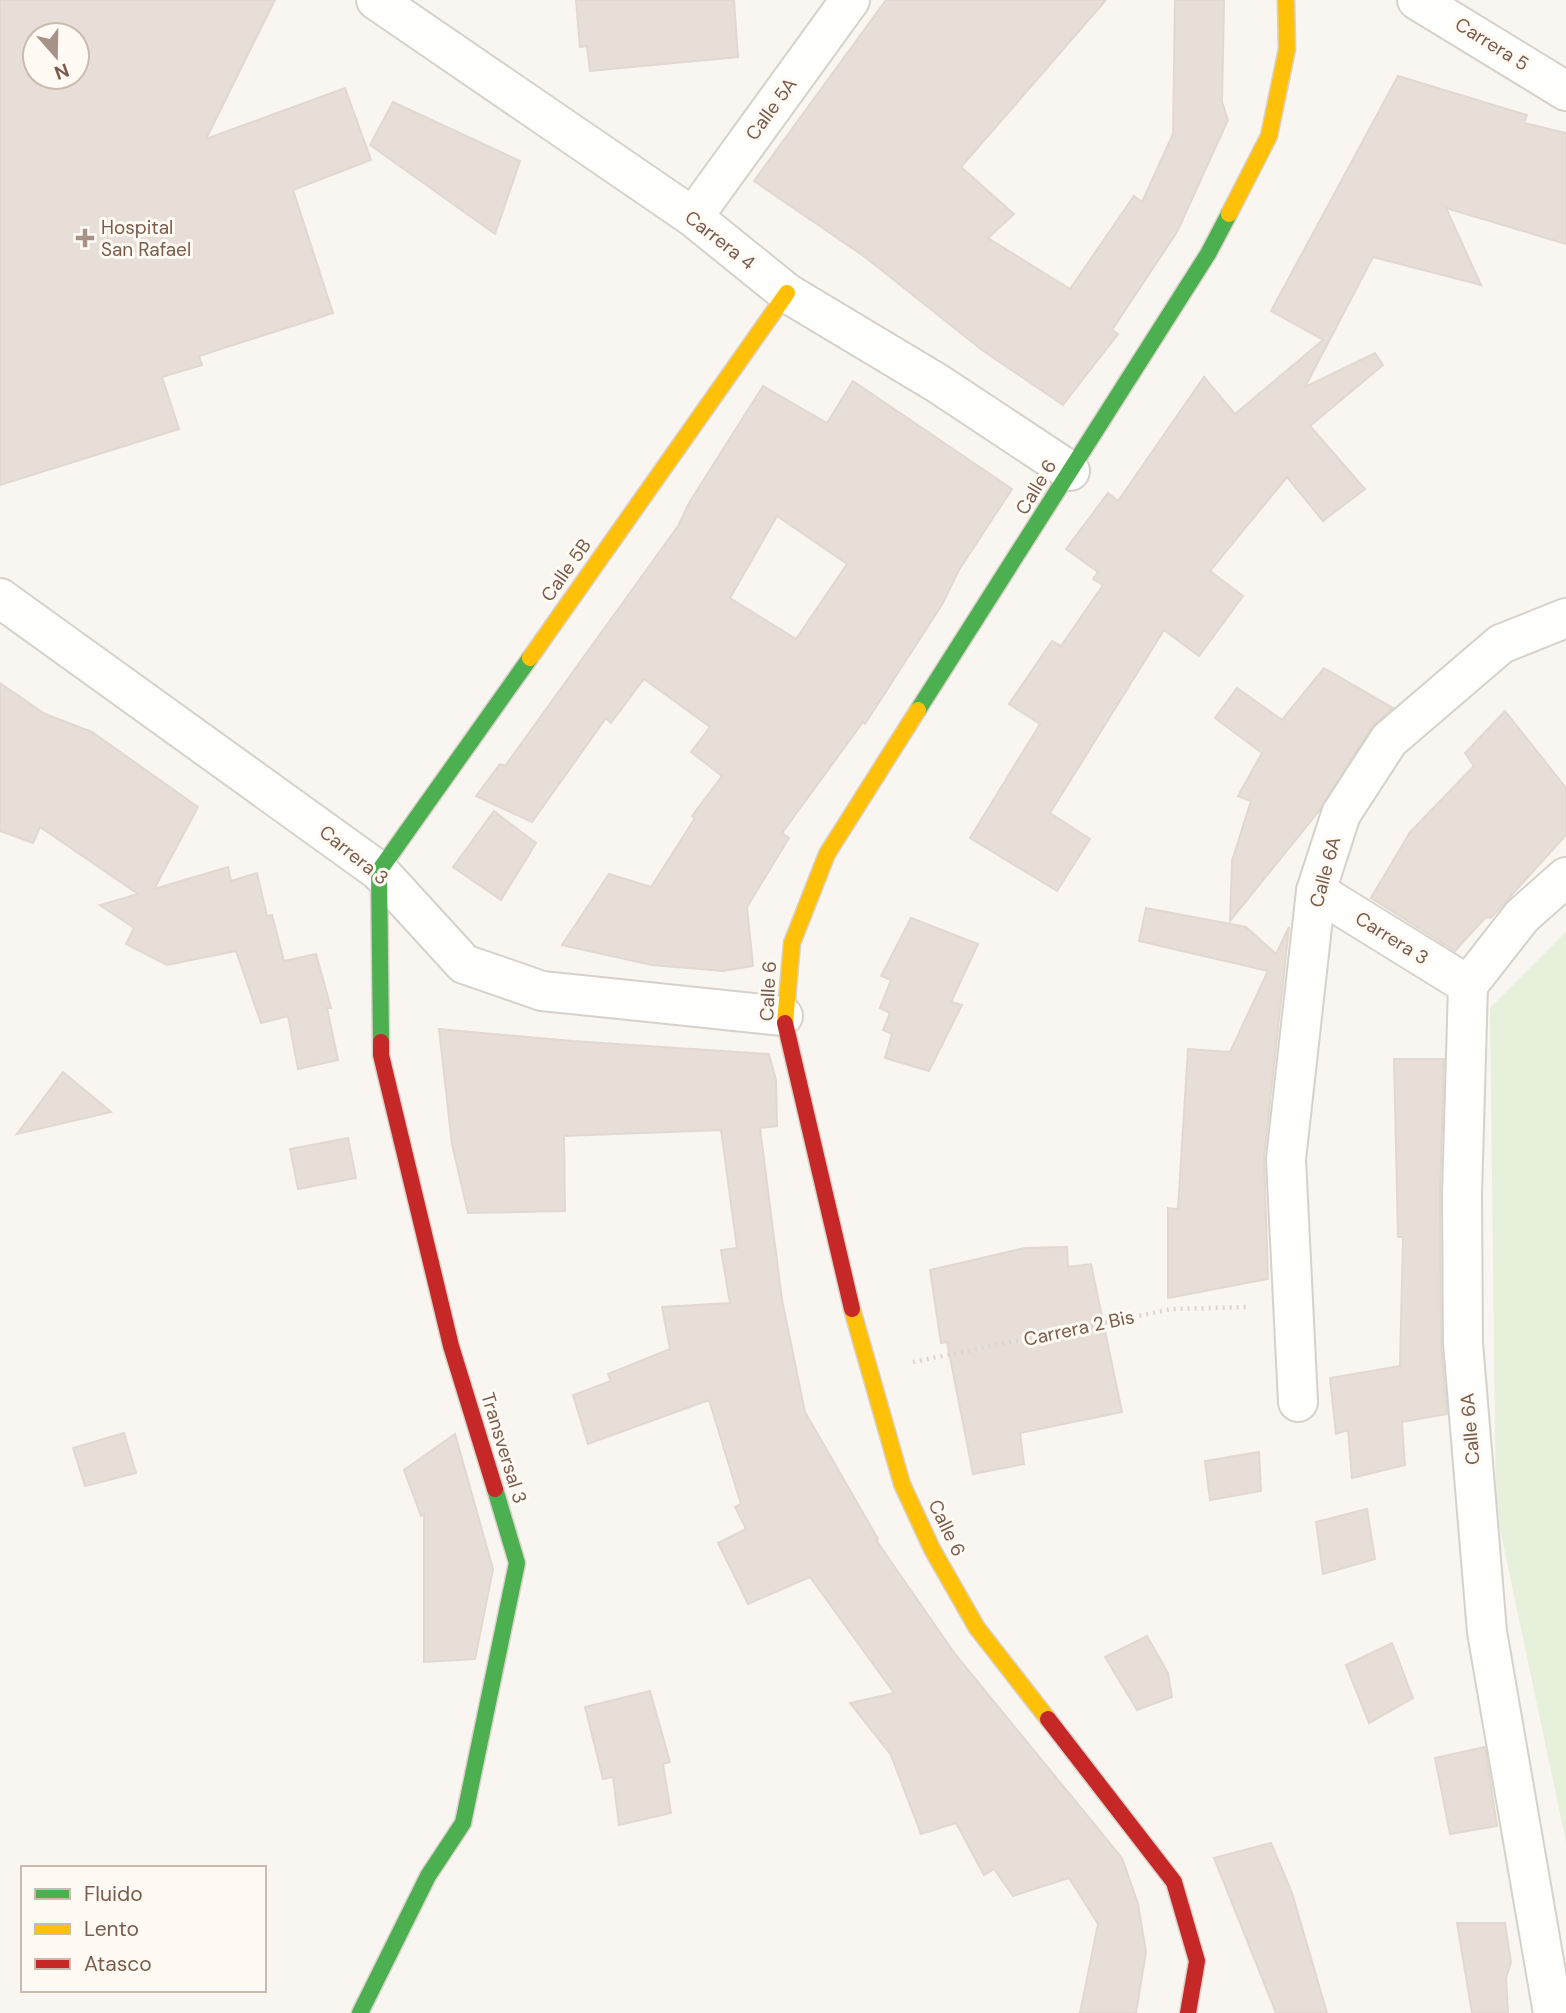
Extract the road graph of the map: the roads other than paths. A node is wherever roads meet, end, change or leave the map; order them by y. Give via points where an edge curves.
1 (376, 0) edge
2 (850, 0) edge
3 (1286, 0) edge
4 (1418, 0) edge
5 (1566, 91) edge
6 (693, 217) junction
7 (787, 293) junction
8 (1070, 471) junction
9 (0, 598) edge
10 (1566, 618) edge
11 (379, 871) junction
12 (1566, 877) edge
13 (1316, 891) junction
14 (1468, 985) junction
15 (783, 1016) junction
16 (1298, 1402) dead end
17 (360, 2013) edge
18 (1188, 2013) edge
19 (1553, 2013) edge

1 - 6 street, Carrera 4
2 - 6 street, Calle 5A
3 - 8 main road, Calle 6 via 1287,49 1269,136 1208,254
4 - 5 street, Carrera 5
6 - 7 street, Carrera 4
7 - 8 street, Carrera 4 via 937,383
7 - 11 main road, Calle 5B
8 - 15 main road, Calle 6 via 827,854 792,943
9 - 11 street, Carrera 3
10 - 13 street, Calle 6A via 1501,644 1389,740 1341,814
11 - 15 street, Carrera 3 via 464,964 542,991
11 - 17 main road, Transversal 3 via 381,1055 451,1346 517,1563 463,1823 428,1876
12 - 14 street via 1522,916
13 - 14 street, Carrera 3
13 - 16 street, Calle 6A via 1286,1159
14 - 19 street, Calle 6A via 1463,1343 1480,1549 1487,1632
15 - 18 main road, Calle 6 via 868,1371 902,1485 976,1628 1174,1882 1197,1961

